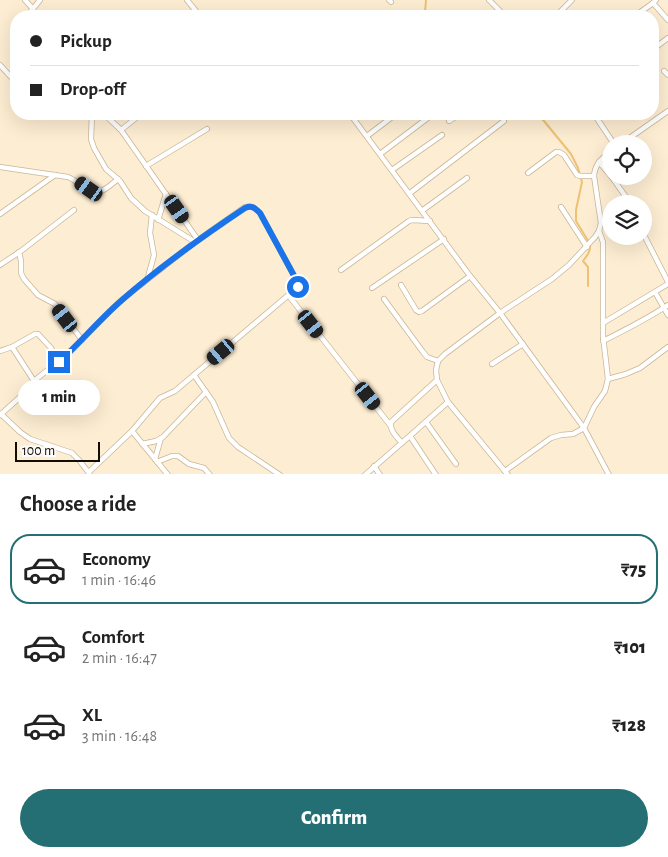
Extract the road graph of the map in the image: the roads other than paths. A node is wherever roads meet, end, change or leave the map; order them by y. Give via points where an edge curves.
1 (25, 0) edge
2 (40, 0) edge
3 (187, 0) edge
4 (572, 0) edge
5 (655, 1) edge
6 (33, 10) joint
7 (195, 10) edge
8 (562, 10) edge
9 (643, 10) edge
10 (668, 20) edge
11 (0, 65) edge
12 (10, 76) edge
13 (92, 120) edge
14 (110, 120) edge
15 (134, 120) edge
16 (355, 120) edge
17 (388, 120) edge
18 (425, 120) edge
19 (598, 120) edge
20 (655, 120) edge
21 (504, 121) dead end
22 (207, 129) dead end
23 (121, 130) junction
24 (442, 135) dead end
25 (608, 135) edge
26 (634, 135) edge
27 (367, 136) junction
28 (380, 154) junction
29 (602, 159) edge
30 (598, 162) junction
31 (146, 166) junction
32 (602, 166) edge
33 (0, 167) edge
34 (392, 170) junction
35 (528, 173) dead end
36 (55, 175) junction
37 (594, 176) junction
38 (467, 178) dead end
39 (118, 179) junction
40 (410, 193) junction
41 (166, 194) junction
42 (561, 207) dead end
43 (74, 210) dead end
44 (423, 210) junction
45 (0, 214) edge
46 (152, 215) junction
47 (158, 220) junction
48 (430, 221) junction
49 (599, 230) junction
50 (444, 239) junction
51 (197, 241) junction
52 (649, 245) edge
53 (588, 246) junction
54 (19, 252) junction
55 (0, 265) edge
56 (341, 270) dead end
57 (470, 276) junction
58 (148, 278) junction
59 (668, 283) edge
60 (401, 285) dead end
61 (372, 288) dead end
62 (655, 292) junction
63 (289, 296) junction
64 (384, 299) dead end
65 (666, 306) edge
66 (500, 313) junction
67 (668, 315) edge
68 (602, 323) junction
69 (82, 340) junction
70 (603, 341) junction
71 (523, 344) junction
72 (12, 347) junction
73 (668, 347) edge
74 (0, 351) edge
75 (59, 362) junction
76 (438, 362) junction
77 (492, 364) dead end
78 (194, 375) junction
79 (608, 379) junction
80 (437, 380) junction
81 (34, 381) junction
82 (206, 392) junction
83 (448, 402) junction
84 (1, 415) edge
85 (426, 422) junction
86 (390, 424) junction
87 (584, 428) junction
88 (132, 431) junction
89 (410, 436) junction
90 (161, 438) junction
91 (402, 443) junction
92 (142, 444) junction
93 (156, 461) junction
94 (456, 464) dead end
95 (374, 466) junction
96 (506, 472) edge
97 (90, 473) edge
98 (168, 474) edge
99 (210, 474) edge
100 (280, 474) edge
101 (365, 474) edge
102 (380, 474) edge
103 (436, 474) edge
104 (609, 474) edge

1 - 6 street
2 - 6 street
3 - 7 street
4 - 8 street
5 - 9 street
5 - 10 street
11 - 12 street
13 - 39 street via 94,148 106,169
14 - 23 street
15 - 23 street
16 - 27 street
17 - 27 street
18 - 28 street
19 - 25 street
20 - 26 street
21 - 40 street
22 - 31 street
23 - 31 street
24 - 34 street
27 - 28 street
28 - 34 street
29 - 30 street
30 - 32 street
30 - 37 street
31 - 41 street
33 - 36 street
34 - 40 street
35 - 37 street via 559,152 575,173
36 - 39 street via 72,178 97,192
36 - 45 street
37 - 49 street via 601,223
38 - 44 street
39 - 46 street via 135,202
40 - 44 street
41 - 47 street
41 - 51 street
42 - 53 street
43 - 54 street
44 - 48 street
46 - 47 street
46 - 58 street via 150,233 154,255
47 - 51 street
48 - 50 street
48 - 56 street via 412,220
49 - 53 street
49 - 68 street via 603,242
50 - 57 street
50 - 61 street
51 - 58 street
51 - 63 street via 245,208 254,208 260,213 298,283 297,289
52 - 59 street
53 - 66 street via 560,272
54 - 55 street
54 - 69 street via 24,279 38,295 55,304
57 - 60 street via 419,312
57 - 66 street
58 - 69 street
59 - 62 street
62 - 65 street
62 - 68 street
63 - 78 street
63 - 86 street
64 - 76 street via 427,357
65 - 67 street
65 - 70 street
66 - 71 street
66 - 76 street via 444,354
68 - 70 street
69 - 75 street
70 - 79 street
71 - 77 street
71 - 87 street
72 - 74 street
72 - 75 street via 38,334
72 - 81 street
73 - 79 street via 640,368
75 - 81 street
76 - 80 street
78 - 82 street
78 - 88 street via 175,391 160,398
79 - 87 street via 605,391
80 - 83 street
80 - 86 street
81 - 84 street
82 - 90 street
82 - 100 street via 217,408 228,438
83 - 85 street
83 - 96 street
84 - 97 street via 30,439 72,453
85 - 89 street
85 - 94 street
86 - 91 street
87 - 96 street via 573,434 551,438
87 - 104 street
88 - 92 street
88 - 97 street
89 - 91 street
89 - 103 street
90 - 92 street
90 - 93 street
91 - 95 street
92 - 93 street
93 - 98 street
93 - 99 street via 178,456
95 - 101 street
95 - 102 street

